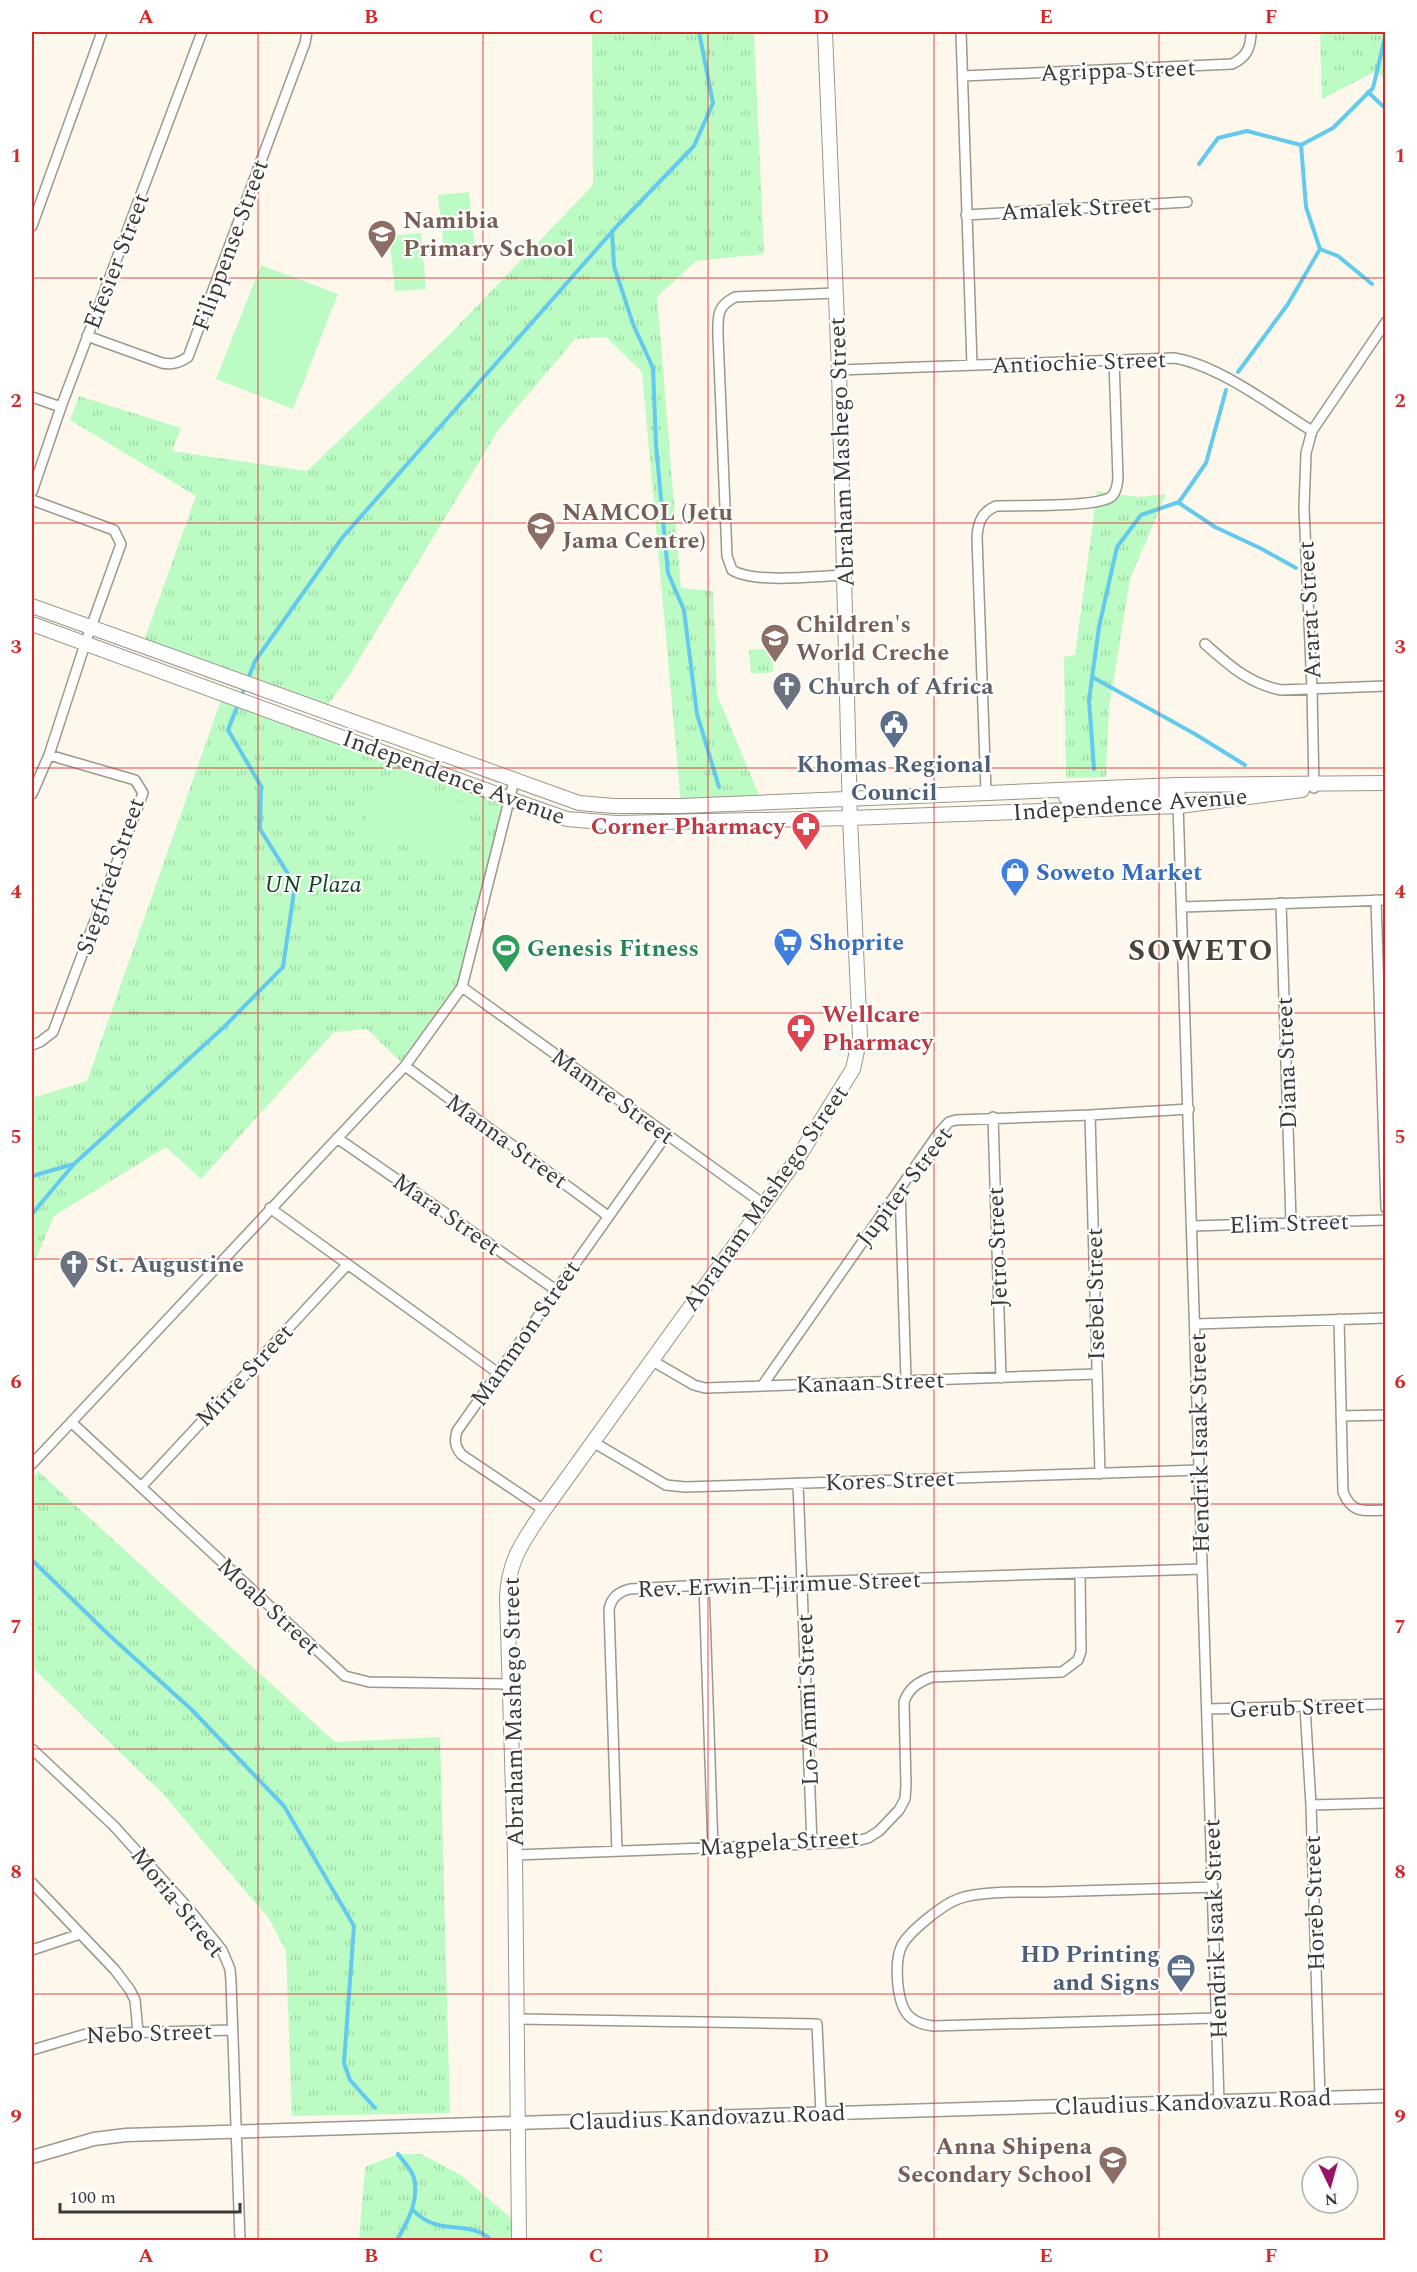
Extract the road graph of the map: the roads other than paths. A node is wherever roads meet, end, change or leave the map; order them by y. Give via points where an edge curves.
1 (102, 32) edge
2 (202, 32) edge
3 (306, 32) edge
4 (825, 32) edge
5 (961, 32) edge
6 (1251, 32) edge
7 (963, 76) junction
8 (1186, 202) dead end
9 (966, 215) junction
10 (32, 226) edge
11 (836, 293) junction
12 (1386, 322) edge
13 (87, 336) junction
14 (1114, 360) junction
15 (972, 365) junction
16 (839, 370) junction
17 (32, 397) edge
18 (61, 407) junction
19 (1312, 431) junction
20 (32, 492) edge
21 (32, 500) edge
22 (845, 575) junction
23 (32, 606) edge
24 (32, 624) edge
25 (90, 628) junction
26 (85, 644) junction
27 (1205, 645) dead end
28 (1386, 686) edge
29 (1312, 689) junction
30 (49, 755) junction
31 (514, 781) junction
32 (1386, 783) edge
33 (1318, 785) junction
34 (986, 792) junction
35 (32, 794) edge
36 (1178, 795) junction
37 (510, 799) junction
38 (850, 799) junction
39 (850, 818) junction
40 (1381, 900) edge
41 (1281, 903) junction
42 (1182, 907) junction
43 (462, 987) junction
44 (32, 1045) edge
45 (405, 1066) junction
46 (1189, 1109) junction
47 (1090, 1115) junction
48 (993, 1117) junction
49 (1385, 1124) edge
50 (667, 1134) junction
51 (337, 1138) junction
52 (900, 1187) junction
53 (765, 1205) junction
54 (270, 1208) junction
55 (1386, 1208) edge
56 (608, 1216) junction
57 (1386, 1220) edge
58 (1291, 1222) junction
59 (1193, 1226) junction
60 (347, 1264) junction
61 (556, 1290) junction
62 (1386, 1318) edge
63 (1339, 1319) junction
64 (1196, 1324) junction
65 (651, 1359) junction
66 (498, 1374) junction
67 (1096, 1374) junction
68 (1001, 1378) junction
69 (906, 1380) junction
70 (762, 1386) junction
71 (1386, 1415) edge
72 (1341, 1416) junction
73 (71, 1422) junction
74 (593, 1442) junction
75 (32, 1464) edge
76 (1200, 1470) junction
77 (1100, 1474) junction
78 (798, 1483) junction
79 (141, 1486) junction
80 (544, 1510) junction
81 (1386, 1510) edge
82 (1202, 1569) junction
83 (1080, 1574) junction
84 (803, 1582) junction
85 (704, 1585) junction
86 (510, 1683) junction
87 (1386, 1704) edge
88 (1305, 1707) junction
89 (1208, 1709) junction
90 (32, 1749) edge
91 (1386, 1803) edge
92 (1311, 1805) junction
93 (812, 1844) junction
94 (714, 1848) junction
95 (617, 1851) junction
96 (515, 1855) junction
97 (32, 1883) edge
98 (1213, 1887) junction
99 (80, 1934) junction
100 (32, 1950) edge
101 (1217, 2018) junction
102 (518, 2019) junction
103 (232, 2030) junction
104 (138, 2032) junction
105 (32, 2050) edge
106 (1386, 2096) edge
107 (1320, 2098) junction
108 (1219, 2102) junction
109 (821, 2113) junction
110 (519, 2124) junction
111 (235, 2132) junction
112 (32, 2157) edge
113 (240, 2241) edge
114 (519, 2241) edge

1 - 10 street
2 - 13 street, Efesier Street
3 - 13 street, Filippense Street via 188,357 181,362 162,363
4 - 11 main road, Abraham Mashego Street
5 - 7 street
6 - 7 street, Agrippa Street via 1246,56 1232,64
7 - 9 street
8 - 9 street, Amalek Street
9 - 15 street
11 - 16 main road, Abraham Mashego Street
11 - 22 street via 735,297 720,309 718,336 727,556 732,570 758,578
12 - 19 street
13 - 18 street, Efesier Street
14 - 15 street, Antiochie Street
14 - 19 street, Antiochie Street via 1162,358 1192,362 1225,377
14 - 34 street via 1118,479 1113,496 1097,503 996,506 985,512 979,523
15 - 16 street, Antiochie Street
16 - 22 main road, Abraham Mashego Street
17 - 18 street
18 - 20 street, Efesier Street
19 - 29 street, Ararat Street via 1304,479
21 - 25 street via 114,530 121,540
22 - 38 main road, Abraham Mashego Street
23 - 25 main road, Independence Avenue
24 - 26 main road, Independence Avenue
25 - 26 street
25 - 31 main road, Independence Avenue
26 - 30 street
26 - 37 main road, Independence Avenue
27 - 29 street via 1252,682 1281,690
28 - 29 street
29 - 33 street, Ararat Street
30 - 35 street
30 - 44 street, Siegfried Street via 135,780 143,793 53,1032
31 - 37 street
31 - 38 main road, Independence Avenue via 579,803 614,806
32 - 33 main road, Independence Avenue
33 - 36 main road, Independence Avenue
33 - 36 main road, Independence Avenue
34 - 36 main road, Independence Avenue via 1083,798
34 - 38 main road, Independence Avenue
36 - 39 main road, Independence Avenue
36 - 42 street, Hendrik Isaak Street
37 - 39 main road, Independence Avenue via 581,822
37 - 43 street
38 - 39 main road, Abraham Mashego Street
39 - 53 main road, Abraham Mashego Street via 860,1037 853,1070
40 - 41 street
40 - 49 street
41 - 42 street
41 - 58 street, Diana Street
42 - 46 street, Hendrik Isaak Street
43 - 45 street
43 - 50 street, Mamre Street
45 - 51 street
45 - 56 street, Manna Street
46 - 47 street, Jupiter Street
46 - 59 street, Hendrik Isaak Street
47 - 48 street, Jupiter Street
47 - 67 street, Isebel Street
48 - 52 street, Jupiter Street via 949,1122
48 - 68 street, Jetro Street
49 - 55 street
50 - 53 street, Mamre Street
50 - 56 street, Mammon Street
51 - 54 street
51 - 61 street, Mara Street
52 - 69 street
52 - 70 street, Jupiter Street
53 - 65 main road, Abraham Mashego Street
54 - 60 street
54 - 73 street
56 - 61 street, Mammon Street
57 - 58 street, Elim Street
58 - 59 street, Elim Street
59 - 64 street, Hendrik Isaak Street
60 - 66 street
60 - 79 street, Mirre Street
61 - 66 street, Mammon Street
62 - 63 street
63 - 64 street
63 - 72 street
64 - 76 street, Hendrik Isaak Street
65 - 70 street, Kanaan Street via 700,1387
65 - 74 main road, Abraham Mashego Street
66 - 80 street, Mammon Street via 460,1425 454,1440 457,1449
67 - 68 street, Kanaan Street
67 - 77 street, Isebel Street
68 - 69 street, Kanaan Street
69 - 70 street, Kanaan Street
71 - 72 street
72 - 81 street via 1346,1501 1361,1510
73 - 75 street
73 - 79 street, Moab Street
74 - 78 street, Kores Street via 666,1485
74 - 80 main road, Abraham Mashego Street
76 - 77 street, Kores Street
76 - 82 street, Hendrik Isaak Street
77 - 78 street, Kores Street
78 - 84 street, Lo-Ammi Street
79 - 86 street, Moab Street via 345,1676 369,1682
80 - 86 main road, Abraham Mashego Street via 515,1553 509,1576
82 - 83 street, Rev. Erwin Tjirimue Street
82 - 89 street, Hendrik Isaak Street
83 - 84 street, Rev. Erwin Tjirimue Street
83 - 93 street, Magpela Street via 1082,1641 1078,1660 1062,1672 932,1677 921,1681 907,1693 904,1702 906,1785 899,1810 868,1838
84 - 85 street, Rev. Erwin Tjirimue Street
84 - 93 street, Lo-Ammi Street
85 - 94 street
85 - 95 street, Rev. Erwin Tjirimue Street via 630,1589 621,1591 611,1602
86 - 96 main road, Abraham Mashego Street
87 - 88 street, Gerub Street
88 - 89 street, Gerub Street
88 - 92 street, Horeb Street
89 - 98 street, Hendrik Isaak Street
90 - 103 street, Moria Street via 114,1826 222,1950 230,1969
91 - 92 street
92 - 107 street, Horeb Street
93 - 94 street, Magpela Street
94 - 95 street, Magpela Street
95 - 96 street, Magpela Street
96 - 102 main road, Abraham Mashego Street
97 - 99 street
98 - 101 street, Hendrik Isaak Street
98 - 101 street via 998,1893 958,1899 914,1929 901,1947 897,1967 902,2003 908,2015 920,2024
99 - 100 street
99 - 104 street via 130,1990 135,2000
101 - 108 street, Hendrik Isaak Street
102 - 109 street via 816,2024
102 - 110 main road, Abraham Mashego Street
103 - 104 street, Nebo Street
103 - 111 street, Moria Street
104 - 105 street, Nebo Street via 86,2034
106 - 107 street, Claudius Kandovazu Road
107 - 108 street, Claudius Kandovazu Road
108 - 109 street, Claudius Kandovazu Road
109 - 110 street, Claudius Kandovazu Road
110 - 111 street, Claudius Kandovazu Road
110 - 114 main road, Abraham Mashego Street
111 - 112 street, Claudius Kandovazu Road via 108,2137
111 - 113 street, Moria Street

